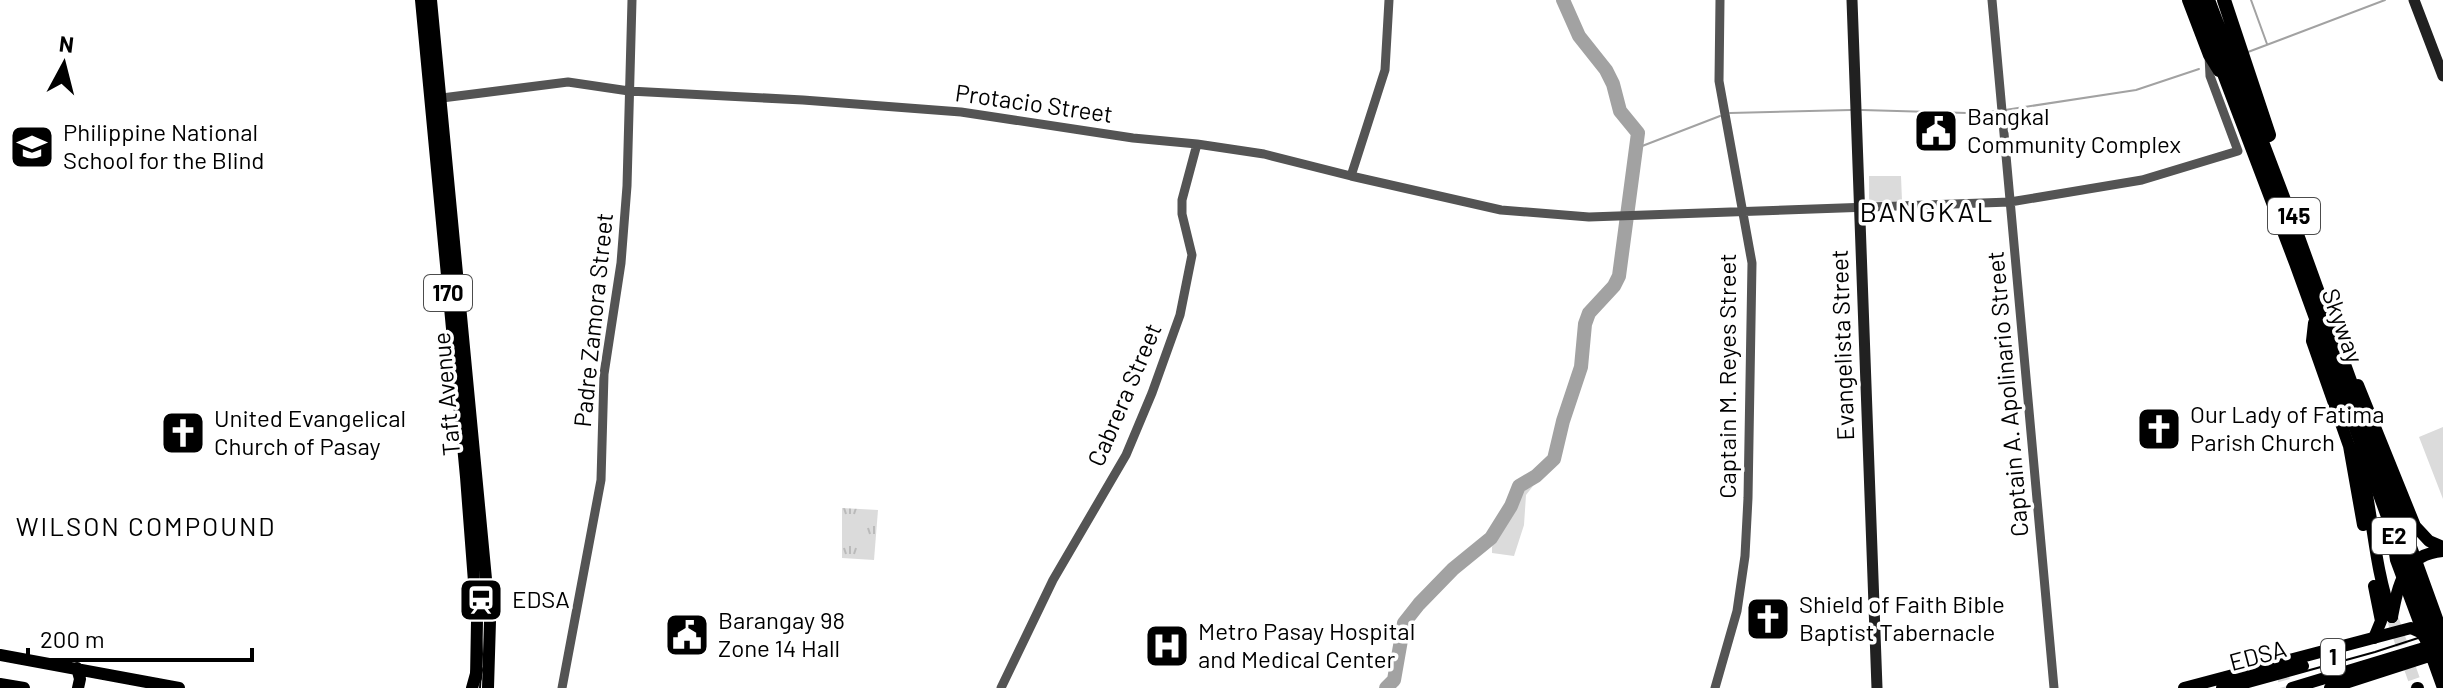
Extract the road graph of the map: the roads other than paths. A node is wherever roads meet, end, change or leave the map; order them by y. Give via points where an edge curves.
1 (421, 0) edge
2 (431, 0) edge
3 (632, 0) edge
4 (1389, 0) edge
5 (1720, 0) edge
6 (1852, 0) edge
7 (1992, 0) edge
8 (2188, 0) edge
9 (2196, 0) edge
10 (2211, 0) edge
11 (2224, 0) edge
12 (2414, 0) edge
13 (2209, 55) junction
14 (2443, 76) edge
15 (629, 91) junction
16 (436, 99) junction
17 (1197, 144) junction
18 (1351, 176) junction
19 (2280, 190) junction
20 (2010, 202) junction
21 (1861, 208) junction
22 (1743, 211) junction
23 (2314, 323) junction
24 (2347, 360) junction
25 (2387, 477) junction
26 (2368, 498) joint
27 (2443, 549) edge
28 (2396, 560) junction
29 (2375, 590) junction
30 (2443, 622) edge
31 (2443, 630) edge
32 (2374, 638) junction
33 (2425, 638) junction
34 (2443, 642) edge
35 (0, 655) edge
36 (77, 668) junction
37 (2443, 668) edge
38 (0, 684) edge
39 (24, 688) edge
40 (78, 688) edge
41 (179, 688) edge
42 (474, 688) edge
43 (488, 688) edge
44 (562, 688) edge
45 (1001, 688) edge
46 (1715, 688) edge
47 (1877, 688) edge
48 (2054, 688) edge
49 (2184, 688) edge
50 (2222, 688) edge
51 (2292, 688) edge
52 (2330, 688) edge
53 (2443, 688) edge

1 - 16 main road, Taft Avenue / 170
2 - 16 main road, Taft Avenue / 170
3 - 15 street, Padre Zamora Street
4 - 18 street via 1385,70
5 - 22 street, Captain M. Reyes Street via 1719,81
6 - 21 main road, Evangelista Street
7 - 20 street, Captain A. Apolinario Street
8 - 13 main road, 145
9 - 37 highway, Skyway / E2
10 - 19 highway, Skyway / E2
10 - 24 main road, 145
11 - 19 highway via 2280,172
12 - 14 main road
13 - 20 street, Protacio Street via 2209,71 2238,151 2142,180
13 - 23 main road, 145 via 2220,71
15 - 16 street, Protacio Street via 568,82
15 - 17 street, Protacio Street via 961,112
15 - 44 street, Padre Zamora Street via 626,207 604,368 601,480
16 - 42 main road, Taft Avenue / 170 via 477,621
16 - 43 main road, Taft Avenue / 170 via 490,621
17 - 18 street, Protacio Street via 1300,161
17 - 45 street, Cabrera Street via 1182,200 1192,255 1180,315 1126,455 1053,580
18 - 22 street, Protacio Street via 1501,210 1617,216
19 - 34 highway, Skyway / E2
20 - 21 street, Protacio Street
20 - 48 street, Captain A. Apolinario Street
21 - 22 street, Protacio Street
21 - 47 main road, Evangelista Street
22 - 46 street, Captain M. Reyes Street via 1752,263 1748,498 1737,611
23 - 26 main road, 145 via 2347,416
23 - 29 main road via 2312,341 2354,465
24 - 25 main road, 145
24 - 27 main road via 2407,508 2419,531
25 - 28 main road
25 - 31 main road, 145
26 - 27 main road, E2 via 2380,579 2392,617 2408,566
28 - 29 main road via 2389,590
28 - 33 main road
29 - 32 main road via 2381,621
30 - 50 main road, EDSA / 1
32 - 33 main road via 2411,628
32 - 49 main road, 1
33 - 53 main road
34 - 51 main road, EDSA / 1
34 - 52 main road, 1 via 2429,656
35 - 36 main road
36 - 40 main road
36 - 41 main road
38 - 39 main road

